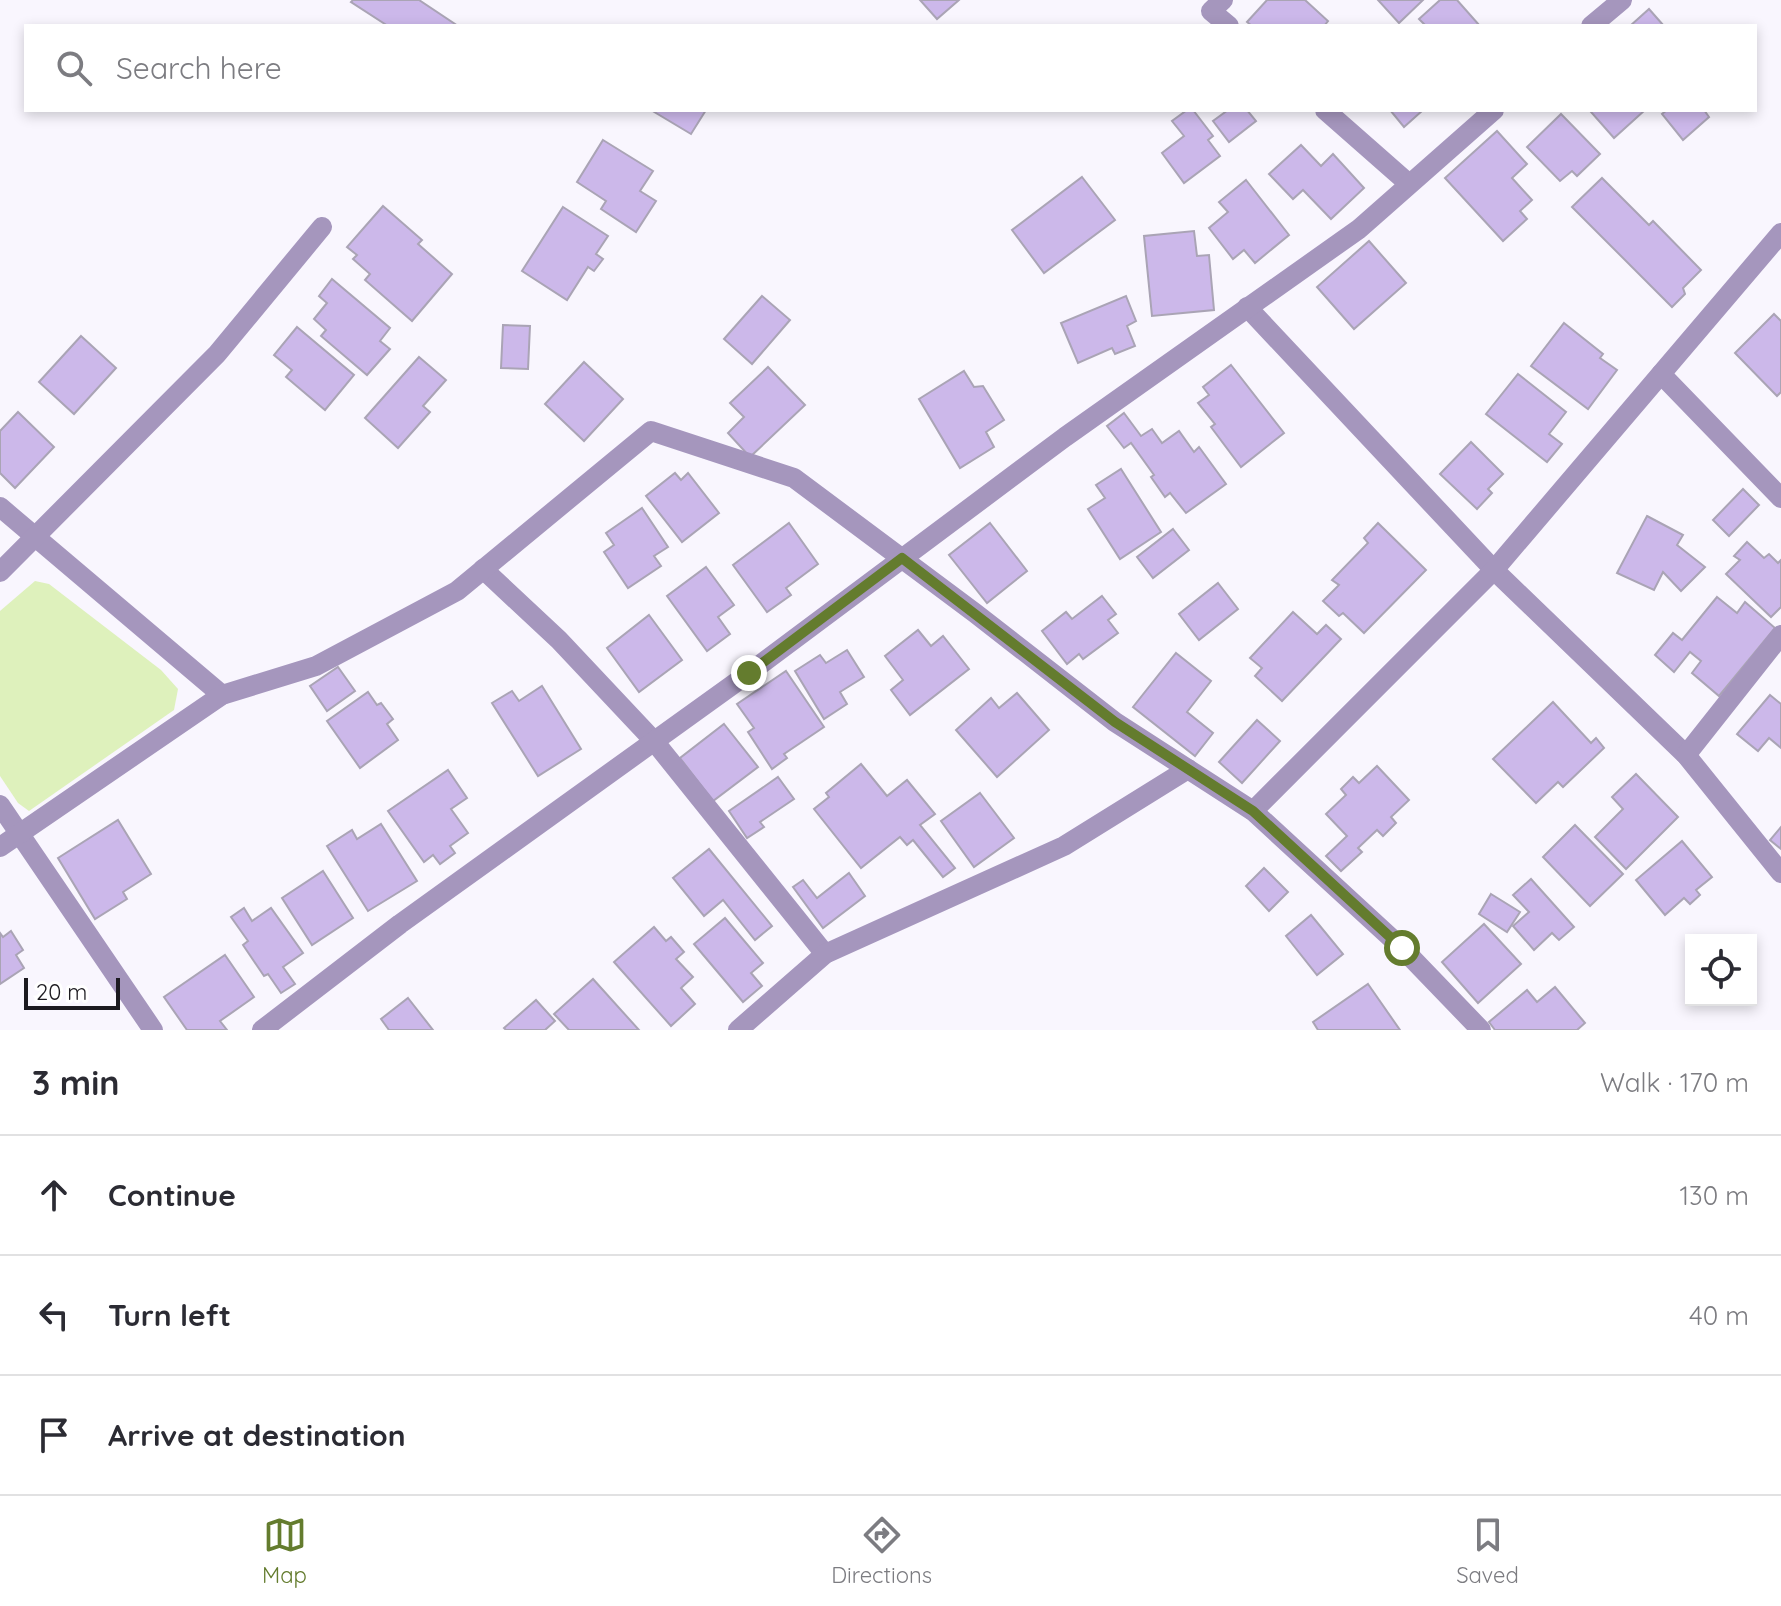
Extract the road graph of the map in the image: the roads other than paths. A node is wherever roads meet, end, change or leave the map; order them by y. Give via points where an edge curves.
1 (1223, 0) edge
2 (1622, 0) edge
3 (1227, 24) edge
4 (1593, 24) edge
5 (1327, 112) edge
6 (1492, 112) edge
7 (1408, 183) junction
8 (322, 227) dead end
9 (1781, 233) edge
10 (1247, 307) junction
11 (1661, 374) junction
12 (1781, 498) edge
13 (0, 507) edge
14 (36, 536) junction
15 (902, 558) junction
16 (483, 569) junction
17 (1494, 570) junction
18 (0, 572) edge
19 (1781, 635) edge
20 (222, 695) junction
21 (654, 741) junction
22 (1686, 755) junction
23 (1188, 769) junction
24 (0, 805) edge
25 (1253, 811) junction
26 (21, 833) junction
27 (0, 847) edge
28 (1781, 873) edge
29 (825, 954) junction
30 (153, 1030) edge
31 (262, 1030) edge
32 (738, 1030) edge
33 (1481, 1030) edge

1 - 3 street via 1211,11
2 - 4 street
5 - 7 street
6 - 7 street
7 - 10 street via 1359,229
8 - 14 street via 217,354
9 - 11 street
10 - 15 street
10 - 17 street
11 - 12 street
11 - 17 street
13 - 14 street
14 - 18 street
14 - 20 street
15 - 16 street via 794,478 651,431
15 - 21 street
15 - 23 street via 1115,722
16 - 20 street via 457,591 316,666
16 - 21 street
17 - 22 street
17 - 25 street
19 - 22 street
20 - 26 street
21 - 29 street
21 - 31 street
22 - 28 street
23 - 25 street
23 - 29 street via 1064,846
24 - 26 street
25 - 33 street via 1402,948
26 - 27 street
26 - 30 street
29 - 32 street

